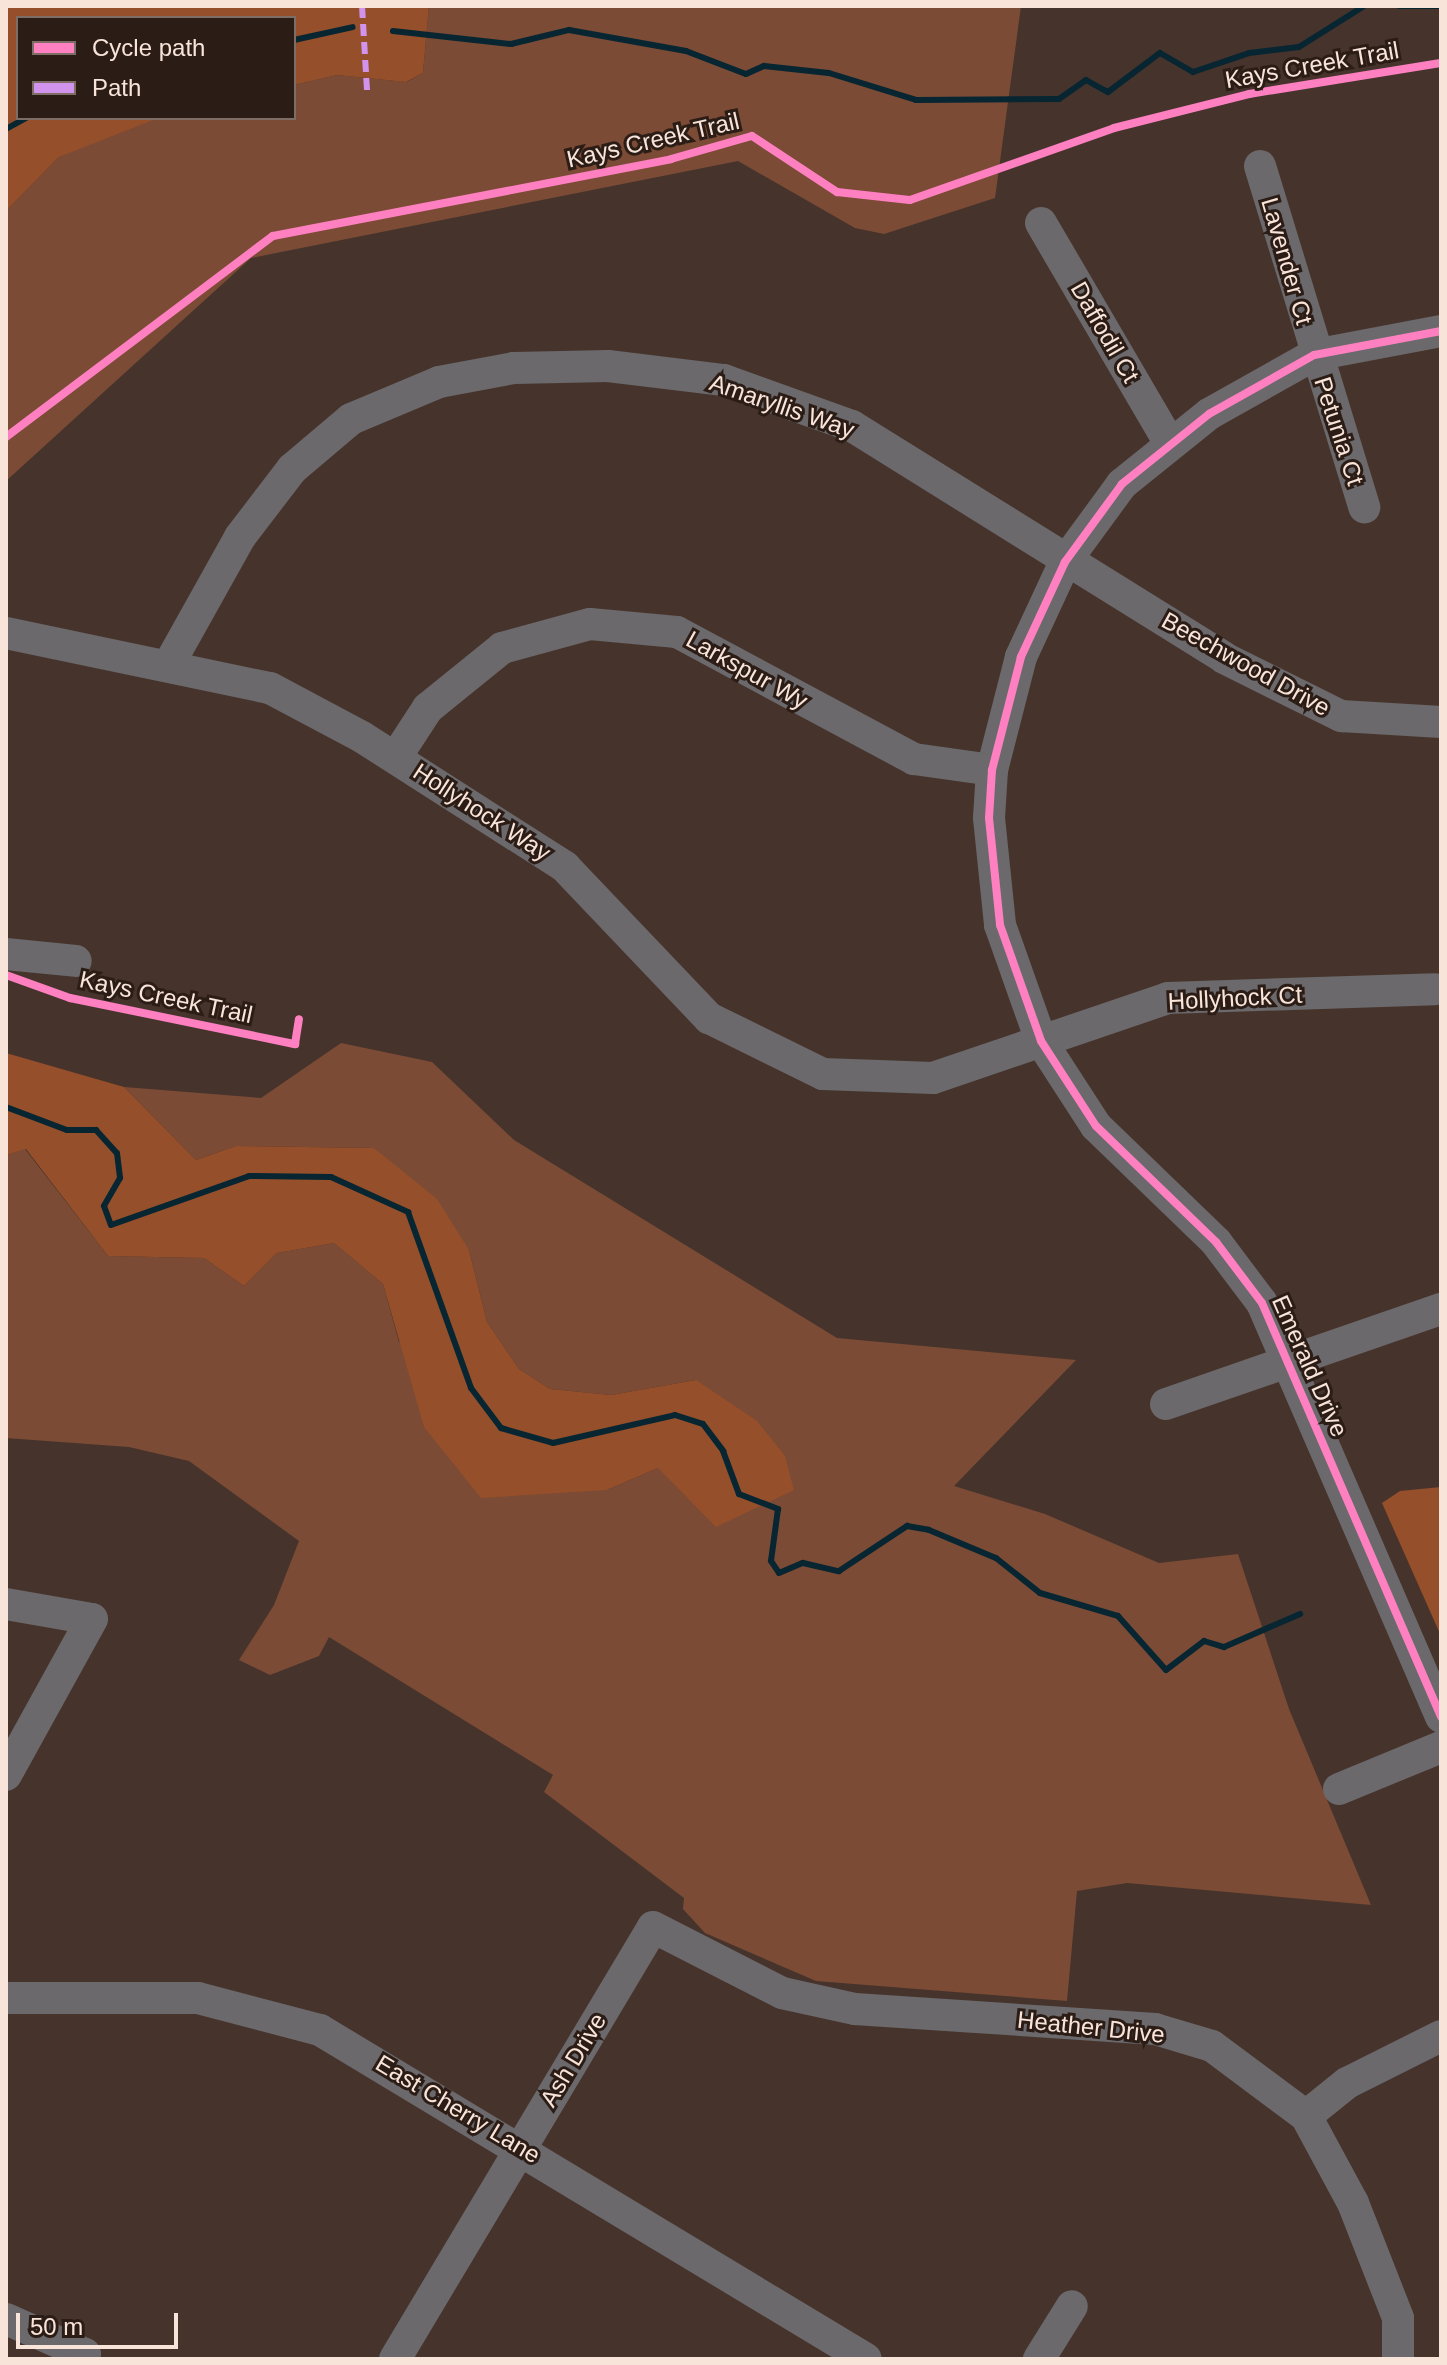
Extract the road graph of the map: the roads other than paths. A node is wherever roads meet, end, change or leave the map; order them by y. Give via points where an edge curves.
1 (1260, 166) dead end
2 (1041, 223) dead end
3 (1441, 331) edge
4 (1314, 355) junction
5 (1169, 442) junction
6 (1364, 507) dead end
7 (1065, 562) junction
8 (6, 633) edge
9 (168, 666) junction
10 (1441, 722) edge
11 (396, 757) junction
12 (992, 770) junction
13 (6, 954) edge
14 (76, 961) dead end
15 (1435, 989) dead end
16 (1041, 1041) junction
17 (1441, 1309) edge
18 (1287, 1361) junction
19 (1166, 1404) dead end
20 (6, 1604) edge
21 (1441, 1717) edge
22 (1441, 1747) edge
23 (6, 1775) edge
24 (1339, 1789) dead end
25 (653, 1927) joint
26 (6, 1998) edge
27 (1441, 2036) edge
28 (1306, 2116) junction
29 (521, 2147) junction
30 (1072, 2306) dead end
31 (6, 2319) edge
32 (84, 2357) edge
33 (395, 2359) edge
34 (866, 2359) edge
35 (1039, 2359) edge
36 (1398, 2359) edge

1 - 4 street, Lavender Ct
2 - 5 street, Daffodil Ct
3 - 4 street, Emerald Drive
4 - 5 street, Emerald Drive
4 - 6 street, Petunia Ct
5 - 7 street, Emerald Drive via 1122,484
7 - 9 street, Amaryllis Way via 852,426 724,380 608,366 514,368 439,382 351,419 292,469 240,537
7 - 10 street, Beechwood Drive via 1224,658 1341,716
7 - 12 street, Emerald Drive via 1021,657
8 - 9 street, Hollyhock Way
9 - 11 street, Hollyhock Way via 270,688
11 - 12 street, Larkspur Wy via 428,708 502,648 590,624 677,632 914,759
11 - 16 street, Hollyhock Way via 535,843 709,1018 782,1058 823,1074 933,1078
12 - 16 street, Emerald Drive via 990,875 1019,990
13 - 14 street
15 - 16 street, Hollyhock Ct via 1168,998
16 - 18 street, Emerald Drive via 1096,1126 1234,1266 1262,1303
17 - 18 street
18 - 19 street
18 - 21 street, Emerald Drive
20 - 23 street via 92,1619
22 - 24 street
25 - 28 street, Heather Drive via 782,1993 855,2009 1155,2029 1212,2046
25 - 29 street, Ash Drive
26 - 29 street, East Cherry Lane via 124,1993 261,2010 367,2054
27 - 28 street via 1347,2083
28 - 36 street, Heather Drive via 1353,2203 1398,2318
29 - 33 street, Ash Drive
29 - 34 street, East Cherry Lane
30 - 35 street
31 - 32 street

